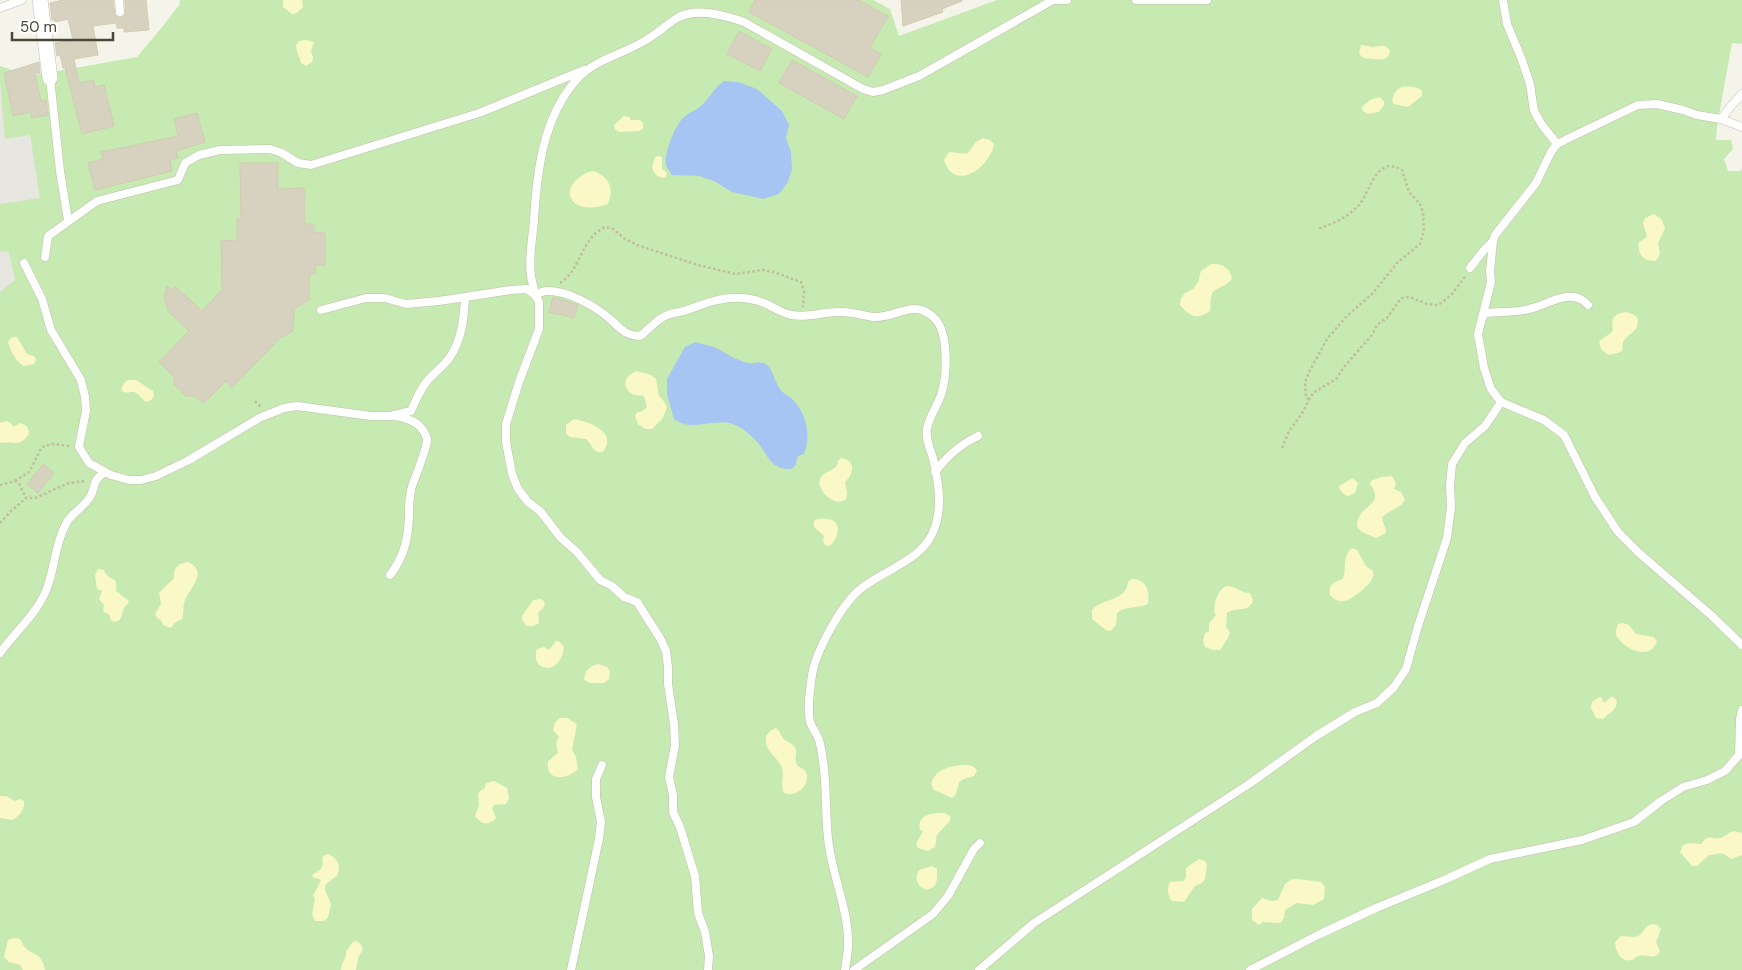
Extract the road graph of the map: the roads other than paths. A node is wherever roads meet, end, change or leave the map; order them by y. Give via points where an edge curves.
1 (22, 0) edge
2 (40, 0) edge
3 (119, 0) edge
4 (1067, 0) edge
5 (1136, 0) edge
6 (1207, 0) edge
7 (1503, 0) edge
8 (0, 8) edge
9 (120, 12) dead end
10 (590, 67) junction
11 (50, 78) joint
12 (1742, 94) edge
13 (1721, 119) junction
14 (1742, 127) edge
15 (1557, 144) junction
16 (68, 220) junction
17 (1493, 241) junction
18 (45, 257) dead end
19 (24, 263) dead end
20 (1470, 268) road end
21 (535, 295) junction
22 (465, 297) junction
23 (1588, 304) dead end
24 (321, 310) dead end
25 (1481, 320) junction
26 (1501, 402) junction
27 (390, 416) junction
28 (978, 436) dead end
29 (105, 472) junction
30 (935, 472) junction
31 (390, 574) dead end
32 (1742, 645) edge
33 (0, 653) edge
34 (1742, 710) edge
35 (602, 765) dead end
36 (980, 843) dead end
37 (571, 970) edge
38 (708, 970) edge
39 (845, 970) edge
40 (854, 970) edge
41 (979, 970) edge
42 (1250, 970) edge

1 - 8 lane
2 - 11 street
3 - 9 lane
4 - 10 lane via 1053,0 920,76 873,92 744,22 715,14 695,13 679,17 645,41
5 - 6 lane
7 - 15 lane via 1506,24 1530,84 1534,111
10 - 16 lane via 479,113 311,165 298,163 270,149 220,150 199,155 186,164 178,180 96,201
10 - 21 lane via 577,79 556,109 542,152 536,187 530,275
11 - 16 lane
12 - 13 lane
13 - 14 lane
13 - 15 lane via 1697,116 1657,104 1638,105
15 - 17 lane via 1546,159 1536,183
16 - 18 lane via 48,236
17 - 20 lane
17 - 25 lane via 1491,282
19 - 29 lane via 42,299 51,330 82,380 86,411 79,447 89,463
21 - 22 lane via 527,290 511,290
21 - 30 lane via 546,291 570,295 588,303 618,328 640,336 671,313 719,299 745,297 780,312 802,316 850,312 883,317 906,309 922,310 936,320 943,333 943,388 926,432
21 - 38 lane via 540,329 506,424 512,474 528,502 540,511 600,580 637,602 666,651 675,745 669,777 673,812 695,876 698,913 709,956
22 - 24 lane via 406,304 385,298 366,298
22 - 27 lane via 460,334 449,358 419,392 411,411
23 - 25 lane via 1583,298 1572,296 1530,309 1485,313
25 - 26 lane via 1478,334 1484,368 1491,389
26 - 32 lane via 1544,420 1564,435 1595,498 1618,532
26 - 41 lane via 1452,464 1447,538 1406,670 1394,687 1377,702 1316,736 1250,784 1034,923
27 - 29 lane via 297,406 284,408 259,418 156,476 129,480
27 - 31 lane via 413,420 427,442 409,499 404,552
28 - 30 lane via 951,454
29 - 33 lane via 97,478 90,496 68,520 41,600
30 - 39 lane via 939,502 932,536 912,557 858,591 832,628 813,672 810,724 820,741 828,840 846,917
34 - 42 lane via 1739,755 1725,771 1682,787 1634,822 1582,840 1490,860 1376,908
35 - 37 lane via 596,779 601,822 599,839
36 - 40 lane via 974,848 948,896 933,914

